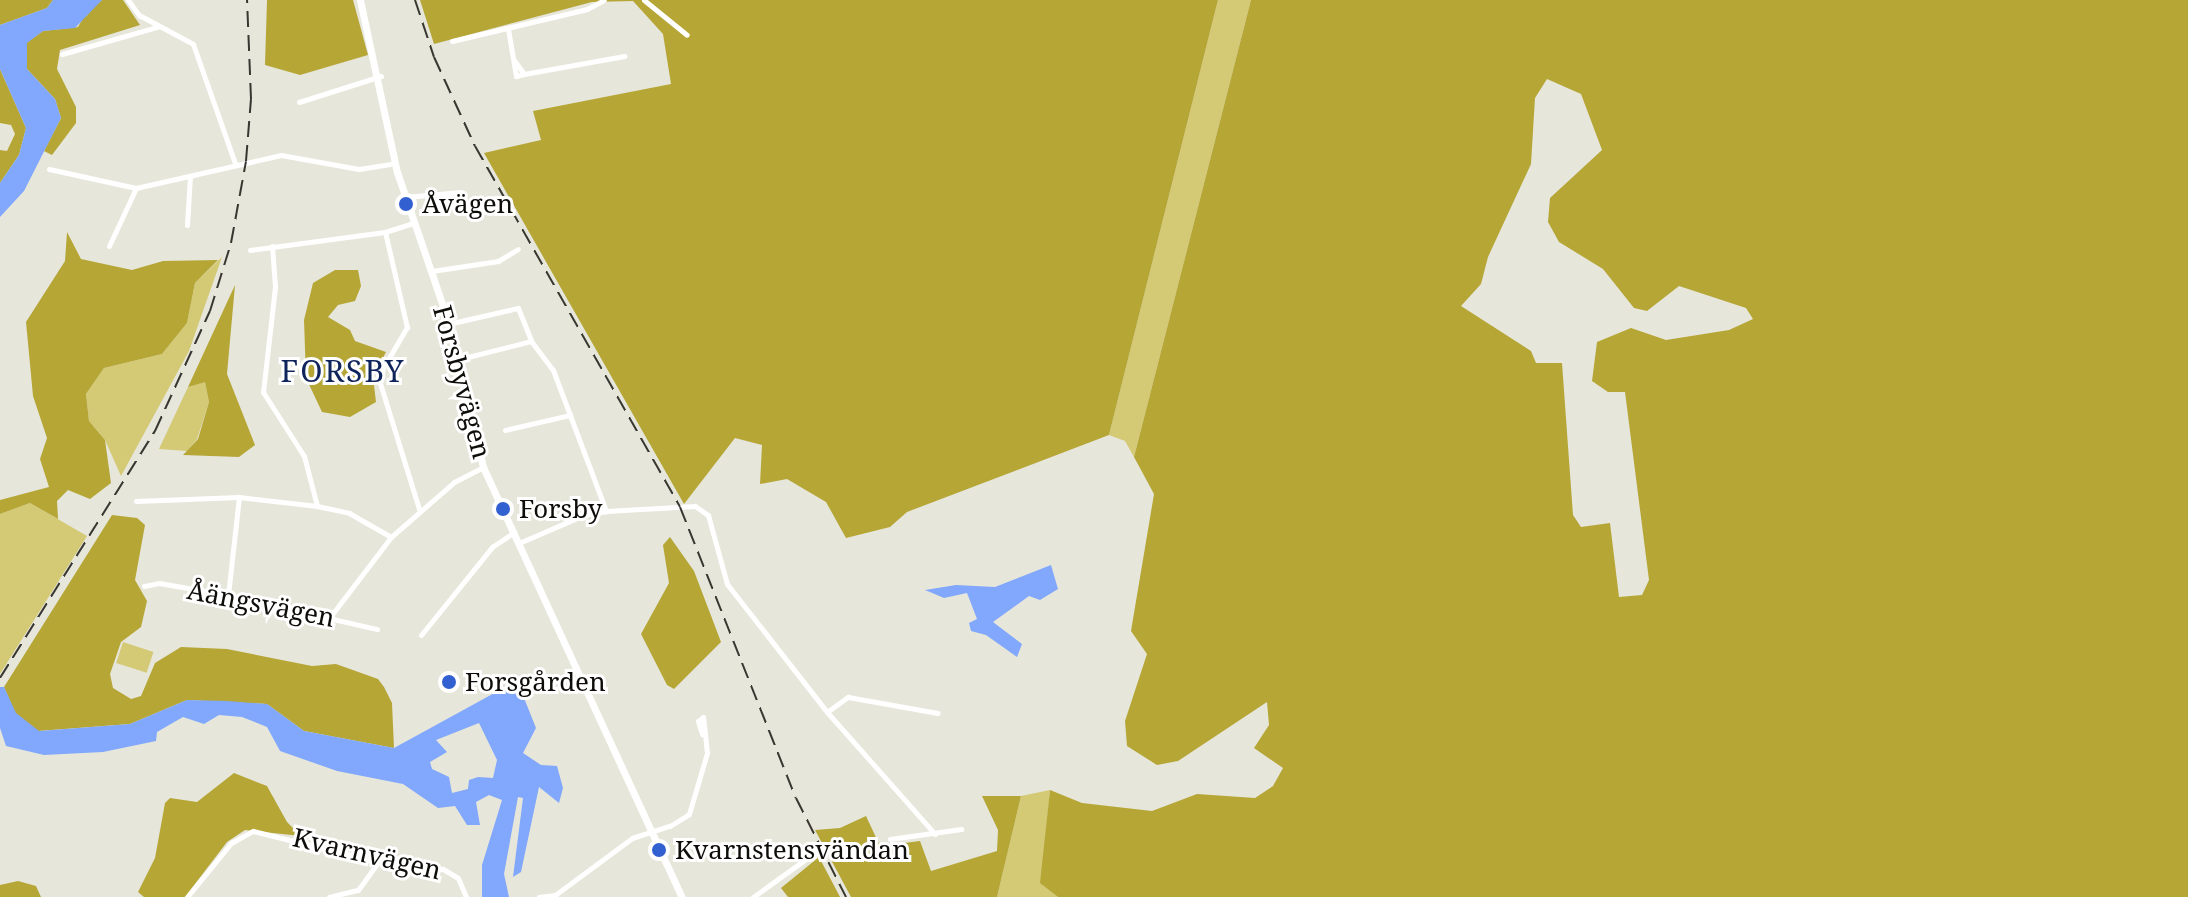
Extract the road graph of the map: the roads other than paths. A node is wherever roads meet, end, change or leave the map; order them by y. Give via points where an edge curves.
1 (128, 0) edge
2 (360, 0) edge
3 (604, 0) edge
4 (644, 0) edge
5 (158, 26) junction
6 (508, 29) junction
7 (687, 35) dead end
8 (452, 41) dead end
9 (62, 54) dead end
10 (624, 56) dead end
11 (381, 76) junction
12 (299, 102) dead end
13 (235, 163) junction
14 (395, 163) junction
15 (49, 169) dead end
16 (190, 176) junction
17 (136, 188) junction
18 (461, 192) dead end
19 (404, 197) junction
20 (413, 223) junction
21 (187, 225) dead end
22 (385, 232) junction
23 (109, 246) dead end
24 (272, 246) junction
25 (518, 249) dead end
26 (250, 250) dead end
27 (432, 271) junction
28 (448, 324) junction
29 (531, 341) junction
30 (456, 360) junction
31 (570, 415) junction
32 (505, 430) dead end
33 (483, 467) junction
34 (239, 497) junction
35 (136, 501) dead end
36 (317, 506) junction
37 (419, 509) junction
38 (606, 511) junction
39 (514, 532) junction
40 (391, 537) junction
41 (519, 543) junction
42 (144, 586) dead end
43 (228, 595) junction
44 (330, 617) junction
45 (377, 629) dead end
46 (421, 635) dead end
47 (827, 712) junction
48 (938, 713) dead end
49 (702, 734) dead end
50 (961, 829) dead end
51 (652, 834) junction
52 (935, 834) junction
53 (890, 839) dead end
54 (810, 856) dead end
55 (378, 862) junction
56 (187, 897) edge
57 (329, 897) edge
58 (466, 897) edge
59 (539, 897) edge
60 (682, 897) edge
61 (753, 897) edge

1 - 5 street via 139,15
2 - 11 street, Forsbyvägen
3 - 6 street
4 - 7 street
5 - 9 street
5 - 13 street via 193,44
6 - 8 street
6 - 10 street via 516,76
11 - 12 street
11 - 14 street, Forsbyvägen
13 - 14 street via 281,155 359,169
13 - 16 street
14 - 19 street, Forsbyvägen
15 - 17 street
16 - 17 street
16 - 21 street
17 - 23 street
18 - 19 street
19 - 20 street, Forsbyvägen
20 - 22 street
20 - 27 street, Forsbyvägen
22 - 24 street
22 - 37 street via 407,327 380,383
24 - 26 street
24 - 36 street via 275,287 263,392 304,456
25 - 27 street via 498,261
27 - 28 street, Forsbyvägen
28 - 29 street via 518,308
28 - 30 street, Forsbyvägen
29 - 30 street
29 - 31 street via 553,370
30 - 33 street, Forsbyvägen
31 - 32 street
31 - 38 street
33 - 37 street
33 - 39 street, Forsbyvägen
34 - 35 street
34 - 36 street
34 - 43 street
36 - 40 street via 349,513
37 - 40 street
38 - 41 street
38 - 47 street via 695,506 708,515 727,584
39 - 41 street, Forsbyvägen
39 - 46 street via 492,547
40 - 44 street
41 - 51 street, Forsbyvägen
42 - 43 street, Åängsvägen via 159,583
43 - 44 street, Åängsvägen
44 - 45 street, Åängsvägen
47 - 48 street via 848,697
47 - 52 street
49 - 51 street via 707,753 691,809
50 - 52 street
51 - 59 street via 632,838 555,895
51 - 60 street, Forsbyvägen
52 - 53 street
54 - 61 street
55 - 56 street, Kvarnvägen via 281,833 253,831 231,843
55 - 57 street via 358,890
55 - 58 street, Kvarnvägen via 443,869 458,878

